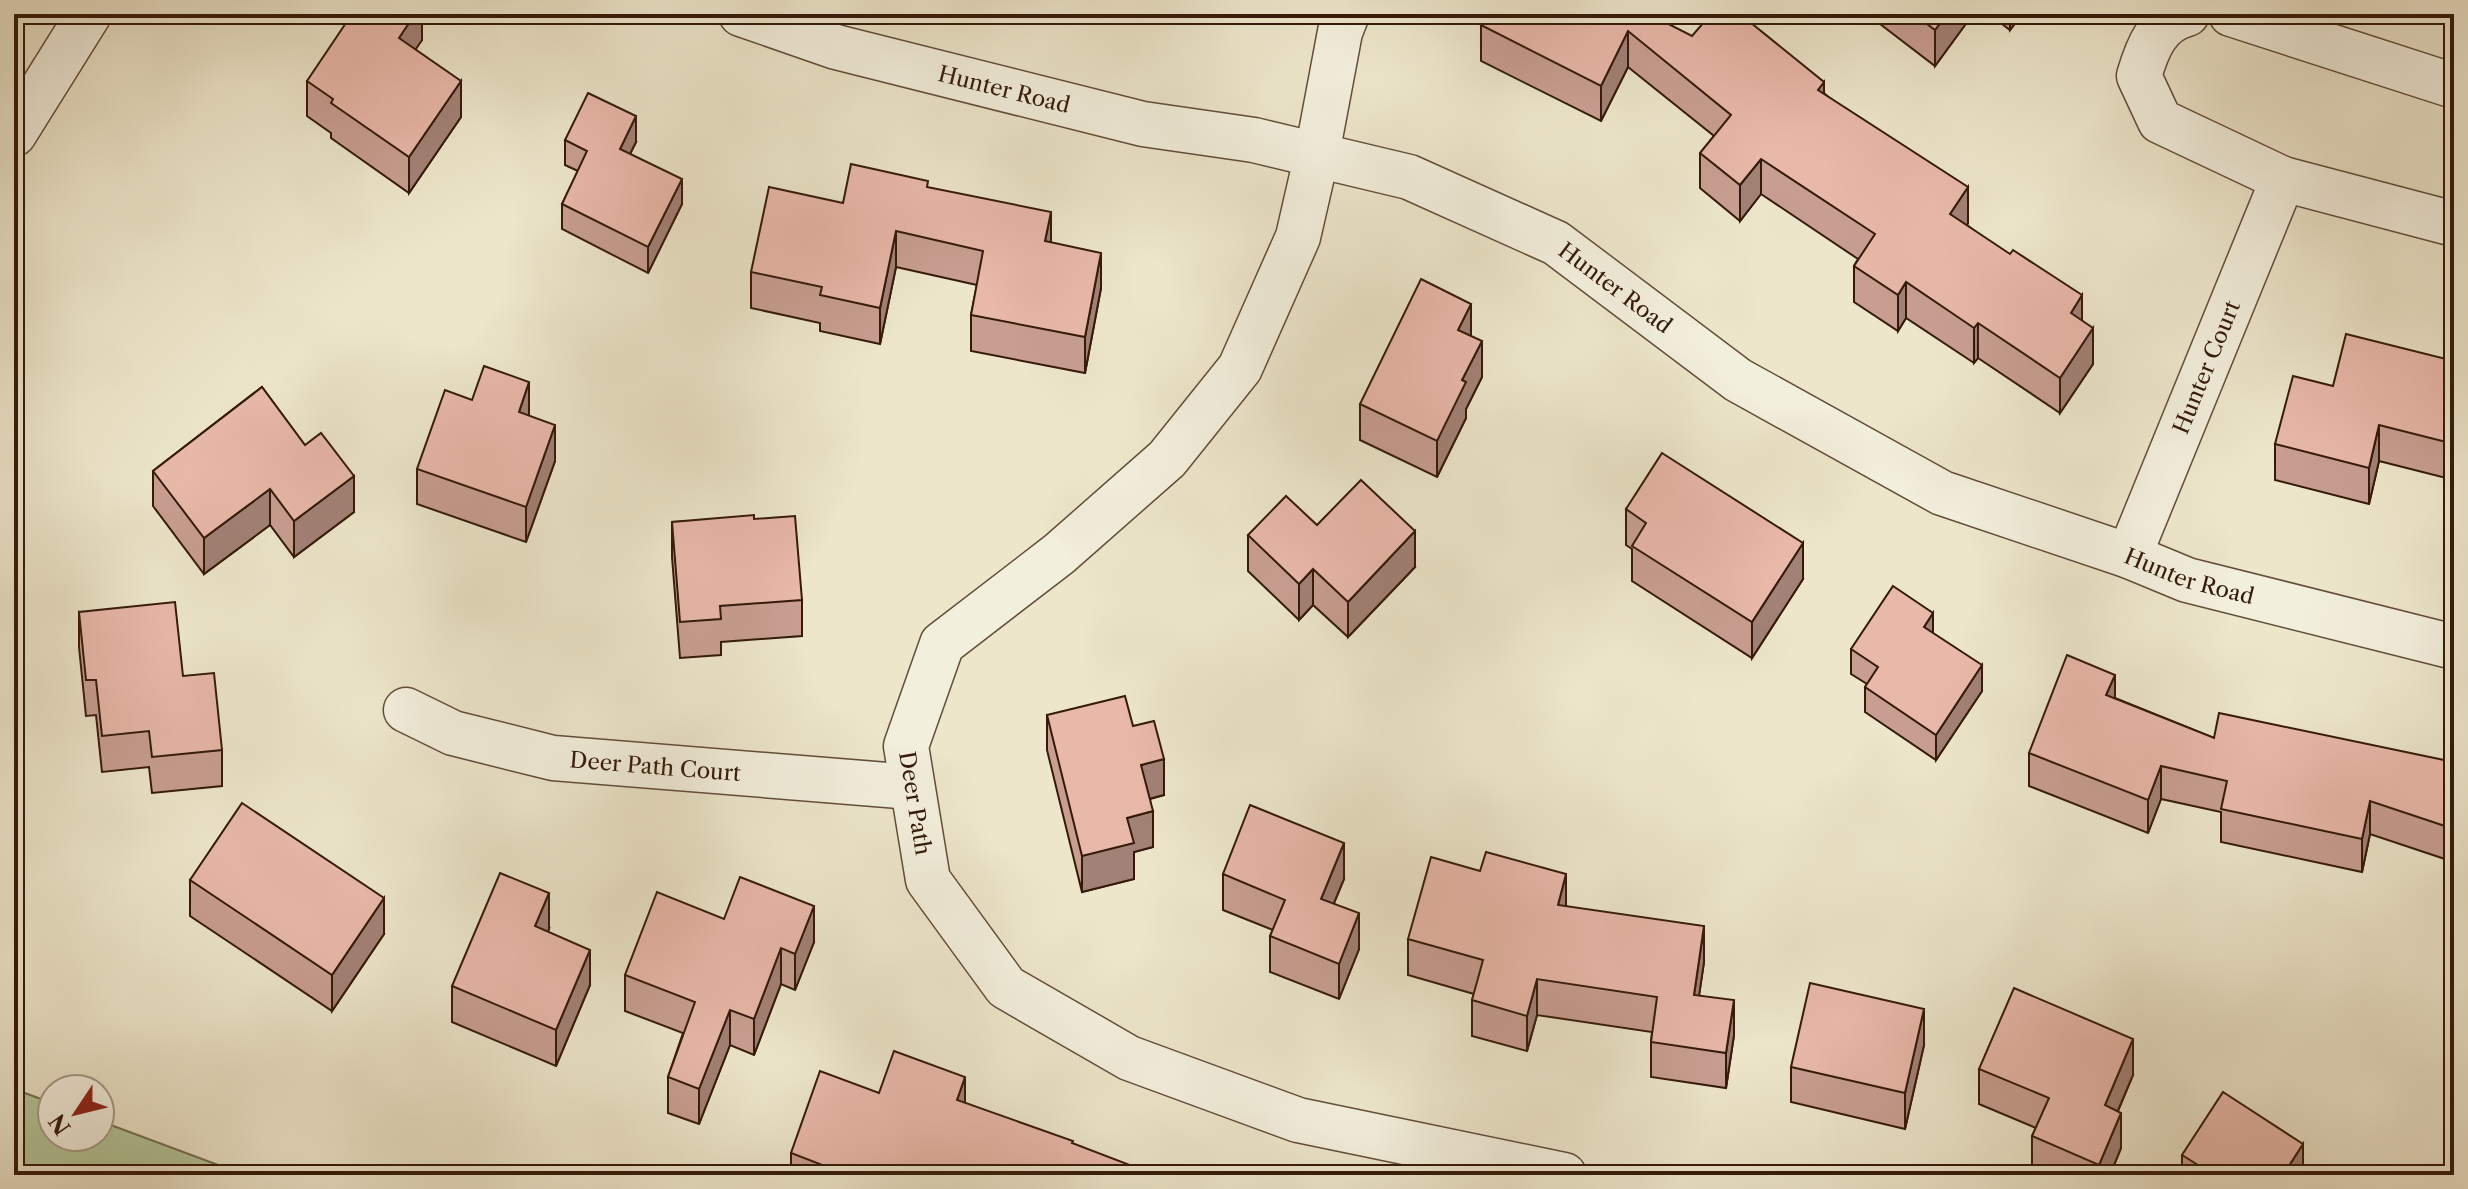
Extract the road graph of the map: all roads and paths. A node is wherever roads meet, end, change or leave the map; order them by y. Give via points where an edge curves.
1 (89, 14) edge
2 (741, 14) edge
3 (1347, 14) edge
4 (2187, 14) edge
5 (2231, 14) edge
6 (2454, 86) edge
7 (14, 134) edge
8 (1317, 154) junction
9 (2283, 179) junction
10 (2454, 224) edge
11 (2129, 556) junction
12 (2454, 647) edge
13 (406, 710) dead end
14 (912, 787) junction
15 (1564, 1175) edge

1 - 7 street
2 - 8 street, Hunter Road via 836,47 1143,124
3 - 8 street, Deer Path
4 - 9 street via 2174,17 2154,36 2139,76 2160,121
5 - 6 street
8 - 11 street, Hunter Road via 1409,177 1556,243 1738,380 1942,493
8 - 14 street, Deer Path via 1298,237 1240,368 1167,459 1059,554 942,644 906,746
9 - 10 street
9 - 11 street, Hunter Court
11 - 12 street, Hunter Road via 2187,580
13 - 14 street, Deer Path Court via 453,733 553,758
14 - 15 street, Deer Path via 928,880 1006,987 1129,1058 1298,1120

